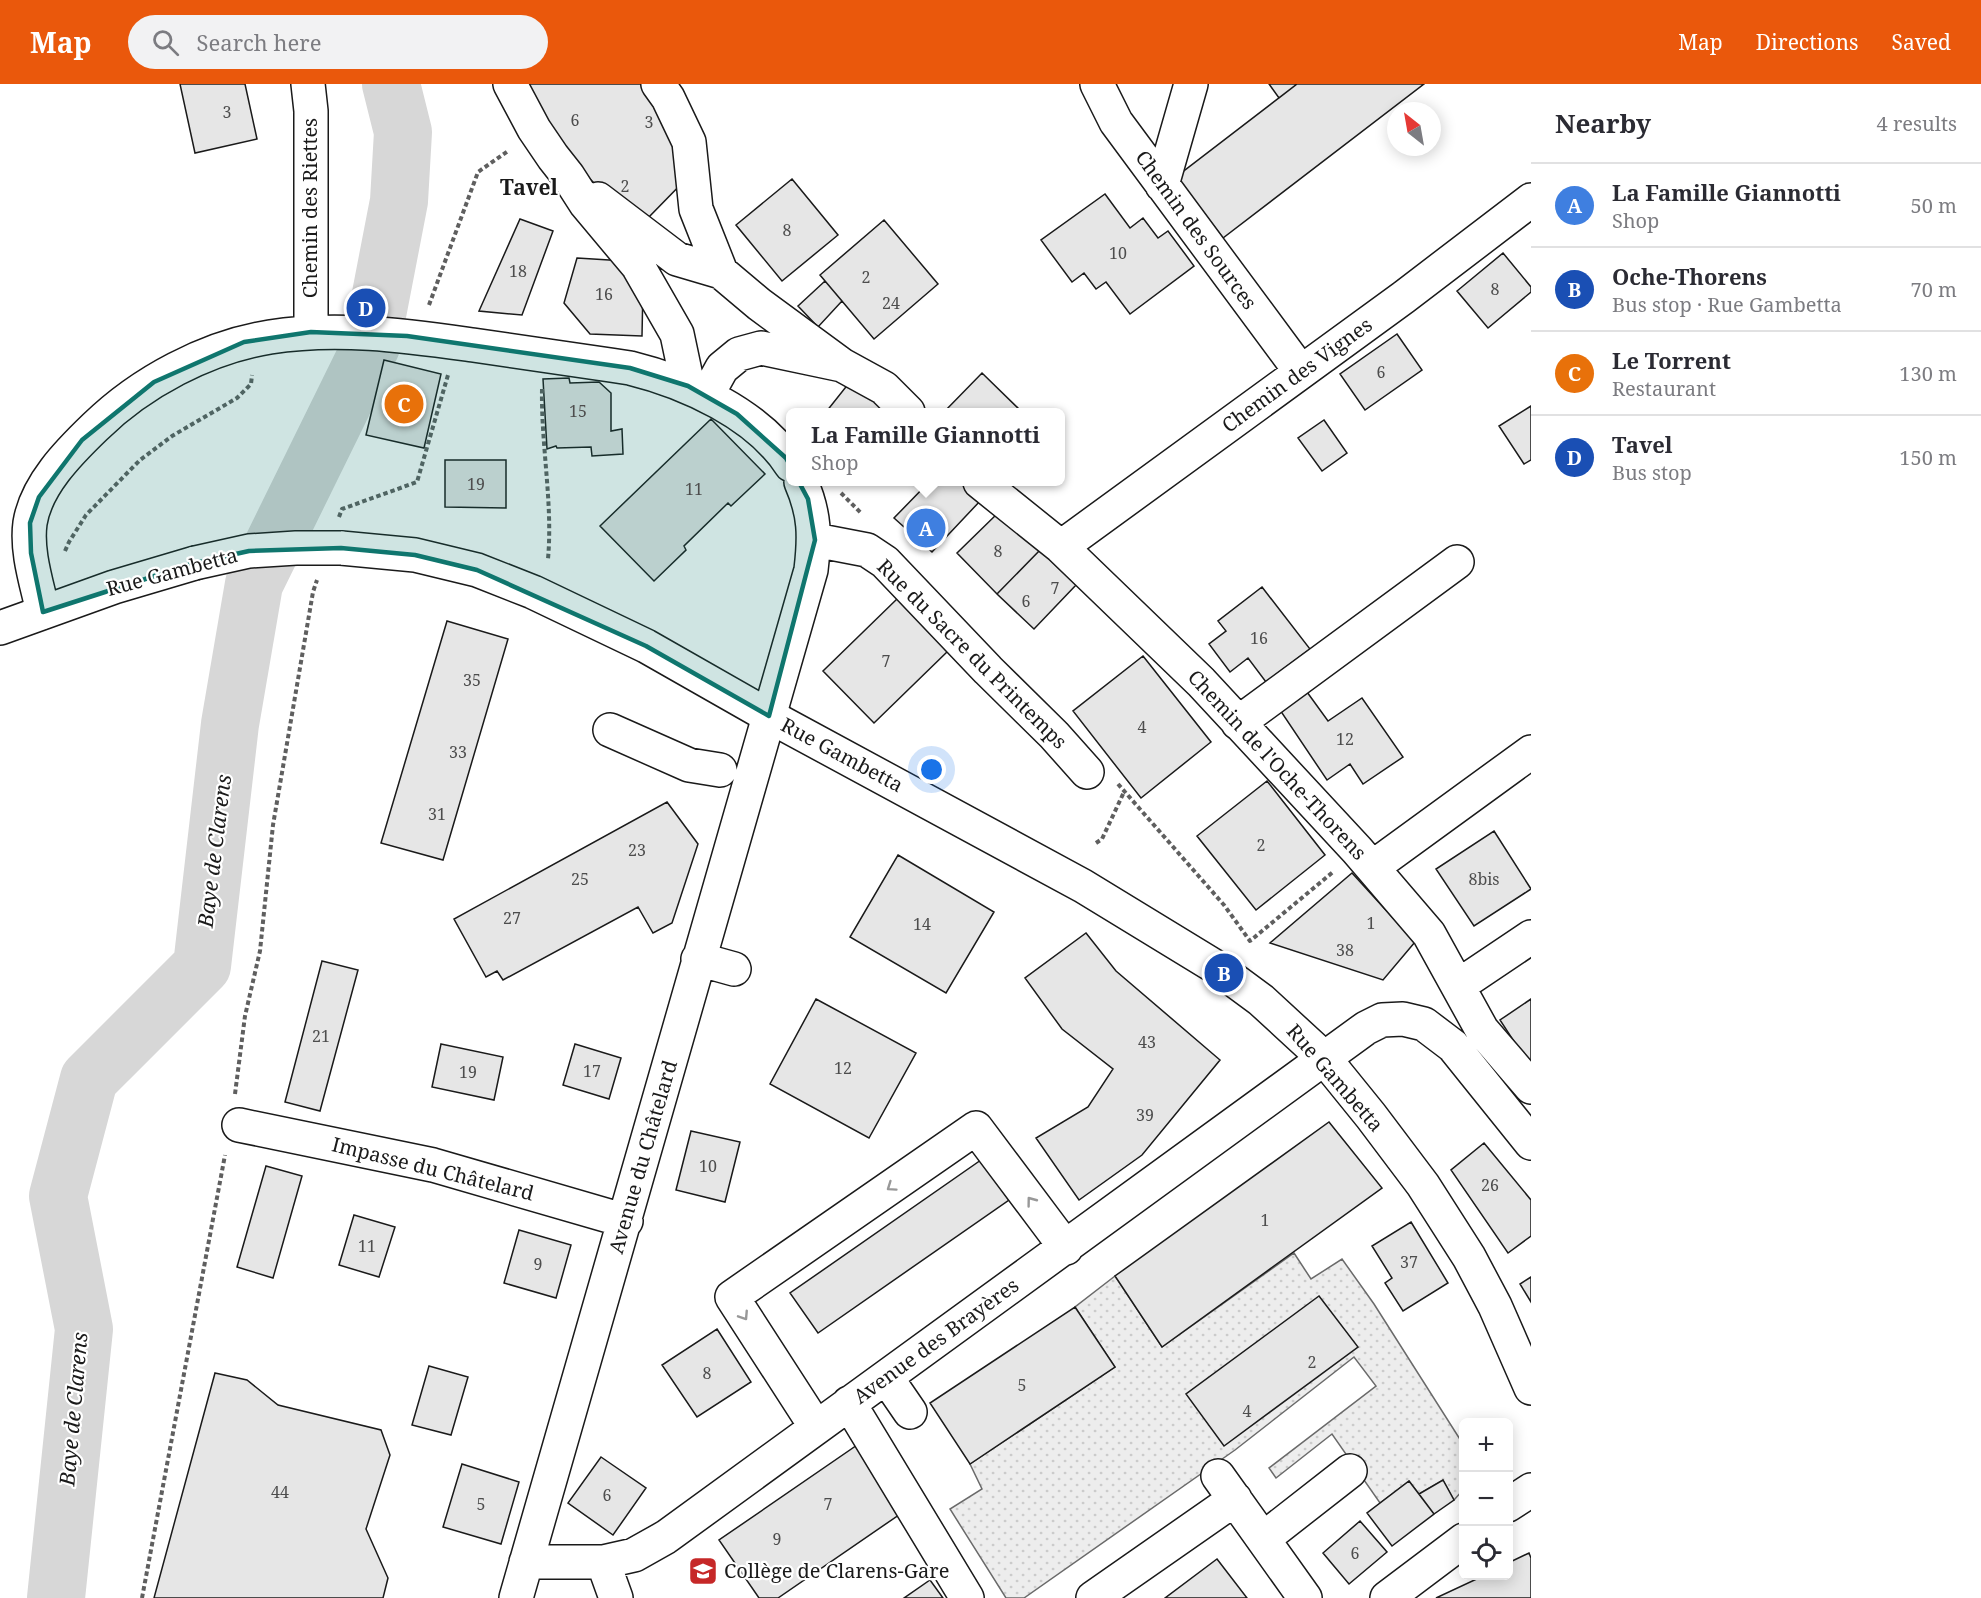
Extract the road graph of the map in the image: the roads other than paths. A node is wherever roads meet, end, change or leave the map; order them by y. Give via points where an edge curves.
1 (308, 84) edge
2 (510, 84) edge
3 (658, 84) edge
4 (1097, 84) edge
5 (1191, 84) edge
6 (568, 176) junction
7 (1162, 185) junction
8 (1531, 200) edge
9 (721, 272) junction
10 (310, 332) junction
11 (842, 365) junction
12 (1301, 372) junction
13 (698, 391) junction
14 (904, 408) edge
15 (786, 459) edge
16 (803, 486) edge
17 (985, 486) edge
18 (815, 540) junction
19 (1061, 547) junction
20 (1457, 562) dead end
21 (43, 612) junction
22 (0, 628) edge
23 (769, 716) junction
24 (1239, 723) junction
25 (610, 730) dead end
26 (1531, 752) edge
27 (720, 770) dead end
28 (1087, 772) dead end
29 (1373, 867) junction
30 (1531, 937) edge
31 (698, 959) junction
32 (734, 969) dead end
33 (1458, 986) junction
34 (1324, 1059) junction
35 (1531, 1088) edge
36 (237, 1110) road end
37 (1531, 1143) edge
38 (626, 1221) junction
39 (1066, 1248) junction
40 (886, 1377) junction
41 (1531, 1388) edge
42 (849, 1403) junction
43 (910, 1412) dead end
44 (816, 1427) junction
45 (1350, 1471) dead end
46 (1531, 1490) edge
47 (1513, 1503) edge
48 (1263, 1539) junction
49 (1459, 1544) edge
50 (526, 1562) junction
51 (603, 1562) junction
52 (516, 1598) edge
53 (616, 1598) edge
54 (967, 1598) edge
55 (1094, 1598) edge
56 (1305, 1598) edge
57 (1388, 1598) edge

1 - 10 street, Chemin des Riettes
2 - 6 street via 534,129
3 - 9 street via 688,142 696,208
4 - 7 street, Chemin des Sources via 1116,122
5 - 7 street
6 - 9 street via 677,259
6 - 13 street via 638,266 677,334
7 - 12 street, Chemin des Sources
8 - 12 street, Chemin des Vignes
9 - 11 street
10 - 13 street via 416,325 630,368
10 - 21 street via 244,342 191,362 123,403 81,440 58,466 39,497 30,523 31,553
11 - 13 street via 761,348 740,354
11 - 14 street via 884,388
12 - 19 street, Chemin des Vignes
13 - 15 street via 762,433
16 - 18 street via 814,521
17 - 19 street, Chemin de l'Oche-Thorens
18 - 23 street via 811,570
18 - 28 street, Rue du Sacre du Printemps via 867,550 885,562
19 - 24 street, Chemin de l'Oche-Thorens
20 - 24 street
21 - 22 street, Rue Gambetta
21 - 23 street, Rue Gambetta, bridge via 195,562 249,551 333,546 415,555 477,570 533,592 646,646
23 - 31 street, Avenue du Châtelard
23 - 34 street, Rue Gambetta via 1144,922 1261,999
24 - 29 street, Chemin de l'Oche-Thorens
25 - 27 street via 689,765
26 - 29 street
29 - 33 street, Chemin de l'Oche-Thorens via 1429,934
30 - 33 street
31 - 32 street
31 - 38 street, Avenue du Châtelard
33 - 35 street, Chemin de l'Oche-Thorens via 1482,1030
34 - 37 street, Avenue des Brayères via 1382,1020 1424,1024 1453,1046
34 - 39 street, Avenue des Brayères
34 - 41 street, Rue Gambetta via 1423,1185 1495,1306
36 - 38 street, Impasse du Châtelard
38 - 50 street, Avenue du Châtelard
39 - 40 street, Avenue des Brayères
39 -> 44 street via 976,1128 732,1297
40 - 42 street, Avenue des Brayères
40 - 43 street
42 - 44 street, Avenue des Brayères
42 - 54 street
44 - 51 street, Avenue des Brayères via 666,1537 634,1556
45 - 48 street
46 - 47 street
48 - 55 street via 1227,1488
48 - 56 street
49 - 57 street
50 - 51 street, Avenue des Brayères
50 - 52 street, Avenue du Châtelard
51 - 53 street

